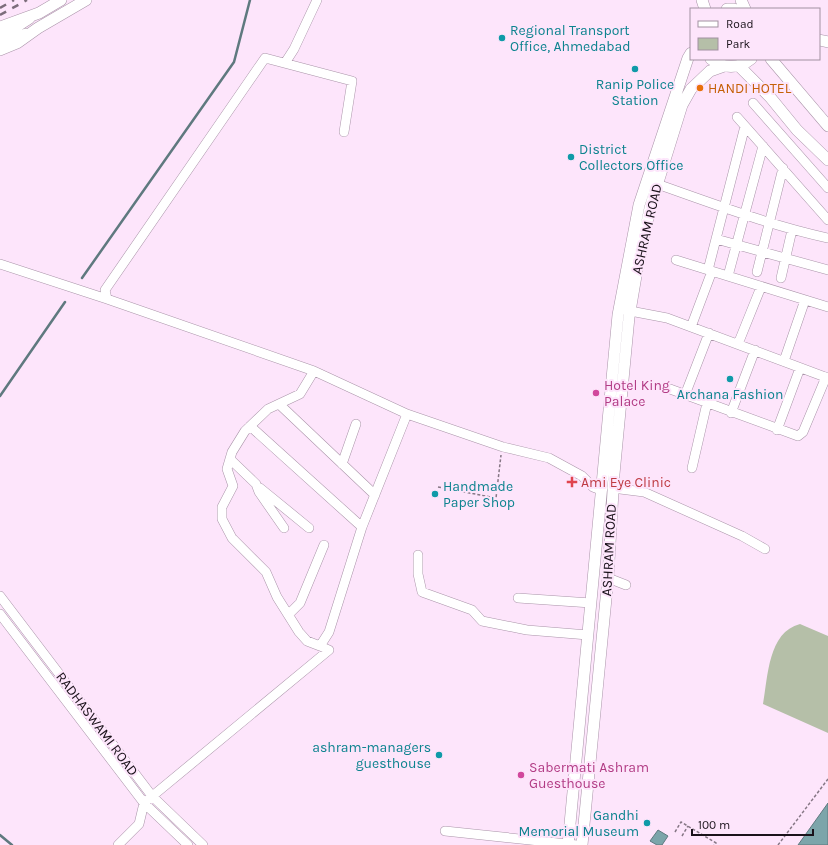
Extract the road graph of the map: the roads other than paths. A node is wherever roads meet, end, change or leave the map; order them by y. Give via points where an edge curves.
1 (62, 0) edge
2 (86, 0) edge
3 (317, 0) edge
4 (38, 13) junction
5 (0, 26) edge
6 (38, 28) junction
7 (0, 36) edge
8 (0, 43) edge
9 (0, 50) edge
10 (690, 56) edge
11 (713, 60) edge
12 (749, 60) edge
13 (772, 60) edge
14 (285, 63) junction
15 (724, 66) junction
16 (740, 66) junction
17 (753, 103) dead end
18 (737, 117) dead end
19 (745, 126) junction
20 (828, 126) edge
21 (344, 132) dead end
22 (763, 146) junction
23 (828, 160) edge
24 (783, 168) junction
25 (657, 184) junction
26 (828, 188) edge
27 (723, 208) junction
28 (745, 216) junction
29 (828, 220) edge
30 (768, 223) junction
31 (792, 230) junction
32 (828, 238) edge
33 (716, 239) junction
34 (738, 244) junction
35 (762, 252) junction
36 (786, 258) junction
37 (676, 260) dead end
38 (0, 264) edge
39 (710, 270) junction
40 (828, 270) edge
41 (757, 272) dead end
42 (728, 276) junction
43 (781, 278) dead end
44 (761, 287) junction
45 (107, 299) junction
46 (805, 300) junction
47 (828, 307) edge
48 (625, 310) junction
49 (691, 327) junction
50 (709, 333) junction
51 (738, 344) junction
52 (755, 350) junction
53 (784, 361) junction
54 (800, 368) junction
55 (314, 371) junction
56 (827, 378) edge
57 (670, 389) dead end
58 (685, 395) junction
59 (279, 404) junction
60 (707, 404) junction
61 (731, 412) junction
62 (407, 414) junction
63 (356, 424) dead end
64 (250, 426) junction
65 (777, 430) junction
66 (230, 459) junction
67 (342, 464) junction
68 (692, 468) dead end
69 (256, 484) junction
70 (607, 489) junction
71 (375, 495) junction
72 (362, 527) junction
73 (284, 528) dead end
74 (309, 528) dead end
75 (324, 545) dead end
76 (765, 549) dead end
77 (418, 555) dead end
78 (608, 578) junction
79 (626, 585) dead end
80 (0, 596) edge
81 (518, 598) dead end
82 (591, 603) junction
83 (0, 614) edge
84 (289, 614) junction
85 (588, 635) junction
86 (320, 646) junction
87 (152, 796) junction
88 (144, 802) junction
89 (445, 831) dead end
90 (118, 845) edge
91 (188, 845) edge
92 (203, 845) edge
93 (571, 845) edge
94 (582, 845) edge

1 - 4 main road
2 - 6 main road
3 - 14 street
4 - 5 main road
4 - 7 street
6 - 8 street
6 - 9 main road via 17,43
10 - 48 main road, ASHRAM ROAD via 639,205
11 - 15 main road
12 - 16 main road
13 - 20 main road
14 - 21 street via 352,81
14 - 45 street via 265,58 105,290
15 - 16 main road
15 - 25 main road, ASHRAM ROAD via 710,71 691,89 682,105
16 - 23 main road via 797,130
17 - 26 street
18 - 19 street
19 - 22 street
19 - 27 street
22 - 24 street
22 - 28 street
24 - 29 street
24 - 30 street
25 - 27 street
25 - 48 main road, ASHRAM ROAD
27 - 28 street
27 - 33 street
28 - 30 street
28 - 34 street
30 - 31 street
30 - 35 street
31 - 32 street
31 - 36 street
33 - 34 street
33 - 39 street
34 - 35 street
34 - 42 street
35 - 36 street
35 - 41 street
36 - 40 street
36 - 43 street
37 - 39 street
38 - 45 street
39 - 42 street
39 - 49 street
42 - 44 street
44 - 46 street
44 - 51 street
45 - 55 street
46 - 47 street
46 - 53 street
48 - 49 street via 667,318
48 - 70 main road, ASHRAM ROAD
49 - 50 street
50 - 51 street
50 - 58 street
51 - 52 street
52 - 53 street
52 - 61 street
53 - 54 street
54 - 56 street
54 - 65 street
55 - 59 street via 300,394
55 - 62 street
56 - 65 street via 803,432 798,436
57 - 58 street
58 - 60 street
59 - 64 street via 268,409
59 - 67 street
60 - 61 street
60 - 68 street
61 - 65 street
62 - 70 street via 502,447 549,458 582,476 593,486
62 - 71 street
63 - 67 street
64 - 66 street
64 - 72 street
66 - 69 street
66 - 84 street via 227,469 233,486 222,507 222,518 232,538 266,572 277,597
67 - 71 street
69 - 73 street
69 - 74 street
70 - 76 street via 630,489 651,495
70 - 78 main road, ASHRAM ROAD
70 - 82 main road, ASHRAM ROAD
71 - 72 street
72 - 86 street via 329,632
75 - 84 street via 300,604
77 - 85 street via 418,574 422,592 472,610 482,621 528,630
78 - 79 street
78 - 94 main road, ASHRAM ROAD
80 - 87 street, RADHASWAMI ROAD
81 - 82 street
82 - 85 main road, ASHRAM ROAD
83 - 88 street, RADHASWAMI ROAD
84 - 86 street via 307,641
85 - 93 main road, ASHRAM ROAD
86 - 87 street via 329,650
87 - 88 street
87 - 92 street, RADHASWAMI ROAD
88 - 90 street via 138,824
88 - 91 street, RADHASWAMI ROAD
89 - 93 street

